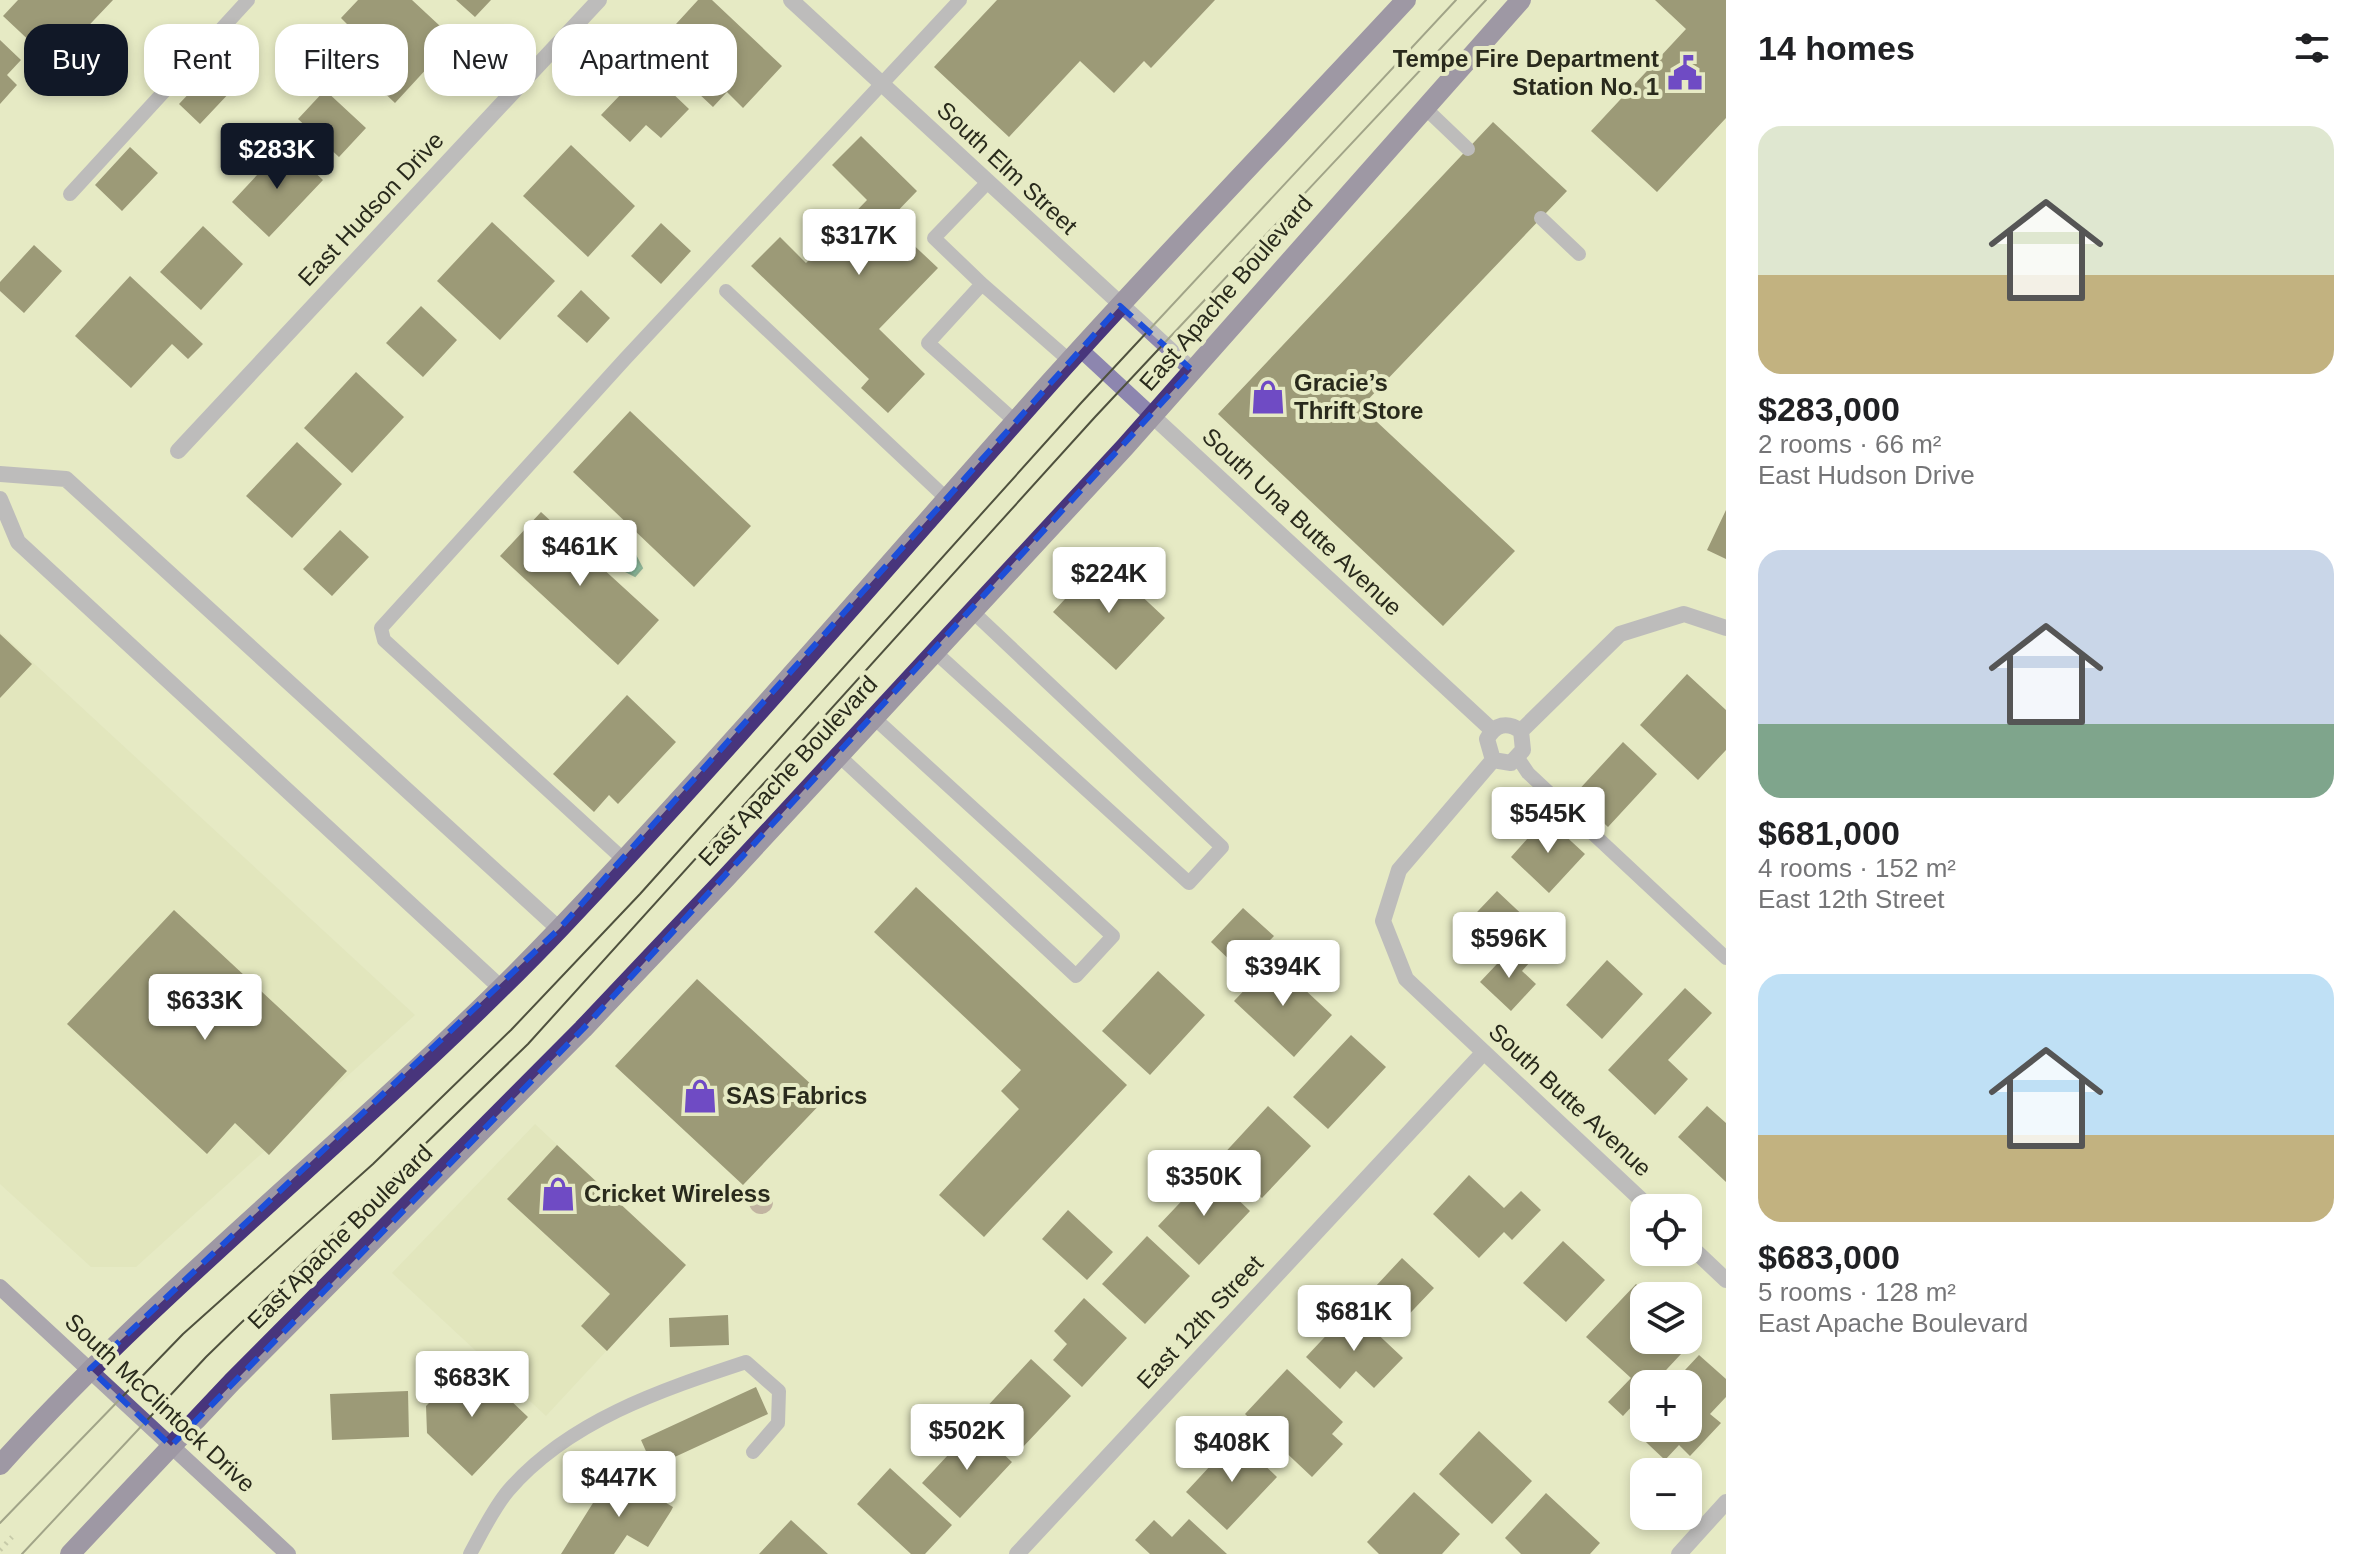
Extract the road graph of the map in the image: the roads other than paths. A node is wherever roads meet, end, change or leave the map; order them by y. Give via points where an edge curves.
1 (248, 0) edge
2 (599, 0) edge
3 (791, 0) edge
4 (960, 0) edge
5 (1406, 0) edge
6 (1521, 0) edge
7 (881, 84) junction
8 (1424, 107) junction
9 (1468, 149) dead end
10 (987, 183) junction
11 (70, 194) dead end
12 (1541, 218) dead end
13 (1579, 254) dead end
14 (982, 284) junction
15 (726, 291) dead end
16 (1120, 306) junction
17 (1075, 355) junction
18 (1192, 370) junction
19 (1152, 416) junction
20 (1016, 422) junction
21 (178, 451) dead end
22 (0, 474) edge
23 (0, 499) edge
24 (947, 499) junction
25 (972, 611) junction
26 (1726, 628) edge
27 (935, 652) junction
28 (872, 716) junction
29 (1492, 730) junction
30 (1521, 731) junction
31 (837, 754) junction
32 (1518, 758) junction
33 (1495, 762) junction
34 (623, 859) junction
35 (559, 929) junction
36 (1726, 958) edge
37 (500, 987) junction
38 (1484, 1052) junction
39 (1635, 1194) edge
40 (1702, 1257) edge
41 (1726, 1280) edge
42 (0, 1287) edge
43 (90, 1369) junction
44 (171, 1446) junction
45 (753, 1452) dead end
46 (0, 1465) edge
47 (1726, 1502) edge
48 (70, 1554) edge
49 (288, 1554) edge
50 (470, 1554) edge
51 (1017, 1554) edge
52 (1679, 1554) edge

1 - 11 lane
2 - 21 street, East Hudson Drive
3 - 7 street, South Elm Street
4 - 7 lane
5 - 16 main road
6 - 8 main road, East Apache Boulevard
7 - 10 street, South Elm Street
7 - 34 lane via 381,628 384,640
8 - 9 lane
8 - 18 main road, East Apache Boulevard
10 - 14 lane via 934,238
10 - 16 street, South Elm Street
12 - 13 lane
14 - 17 lane
14 - 20 lane via 928,343
15 - 24 lane
16 - 17 main road
16 - 18 street, South Elm Street
17 - 19 street, South Una Butte Avenue
17 - 20 main road
18 - 19 main road, East Apache Boulevard
19 - 25 main road, East Apache Boulevard
19 - 29 street, South Una Butte Avenue
20 - 24 main road
22 - 35 street via 66,479
23 - 37 street via 18,542
24 - 34 main road
25 - 27 main road, East Apache Boulevard
25 - 27 lane via 1222,847 1189,883
26 - 30 street via 1684,614 1620,634
27 - 28 main road, East Apache Boulevard
28 - 31 main road, East Apache Boulevard
28 - 31 lane via 1113,936 1076,976
29 - 30 street via 1504,724
29 - 33 street via 1487,739
30 - 32 street via 1523,750
31 - 44 main road, East Apache Boulevard via 583,1029
32 - 33 street
32 - 36 lane
33 - 38 street, South Butte Avenue via 1399,870 1383,921 1406,979
34 - 35 main road
35 - 37 main road
37 - 43 main road
38 - 39 street, South Butte Avenue
38 - 51 street, East 12th Street
40 - 41 street
42 - 43 main road, South McClintock Drive
43 - 44 main road, South McClintock Drive
43 - 46 main road
44 - 48 main road, East Apache Boulevard
44 - 49 main road, South McClintock Drive
45 - 50 lane via 778,1423 779,1391 746,1362 655,1392 556,1445 506,1492
47 - 52 street

